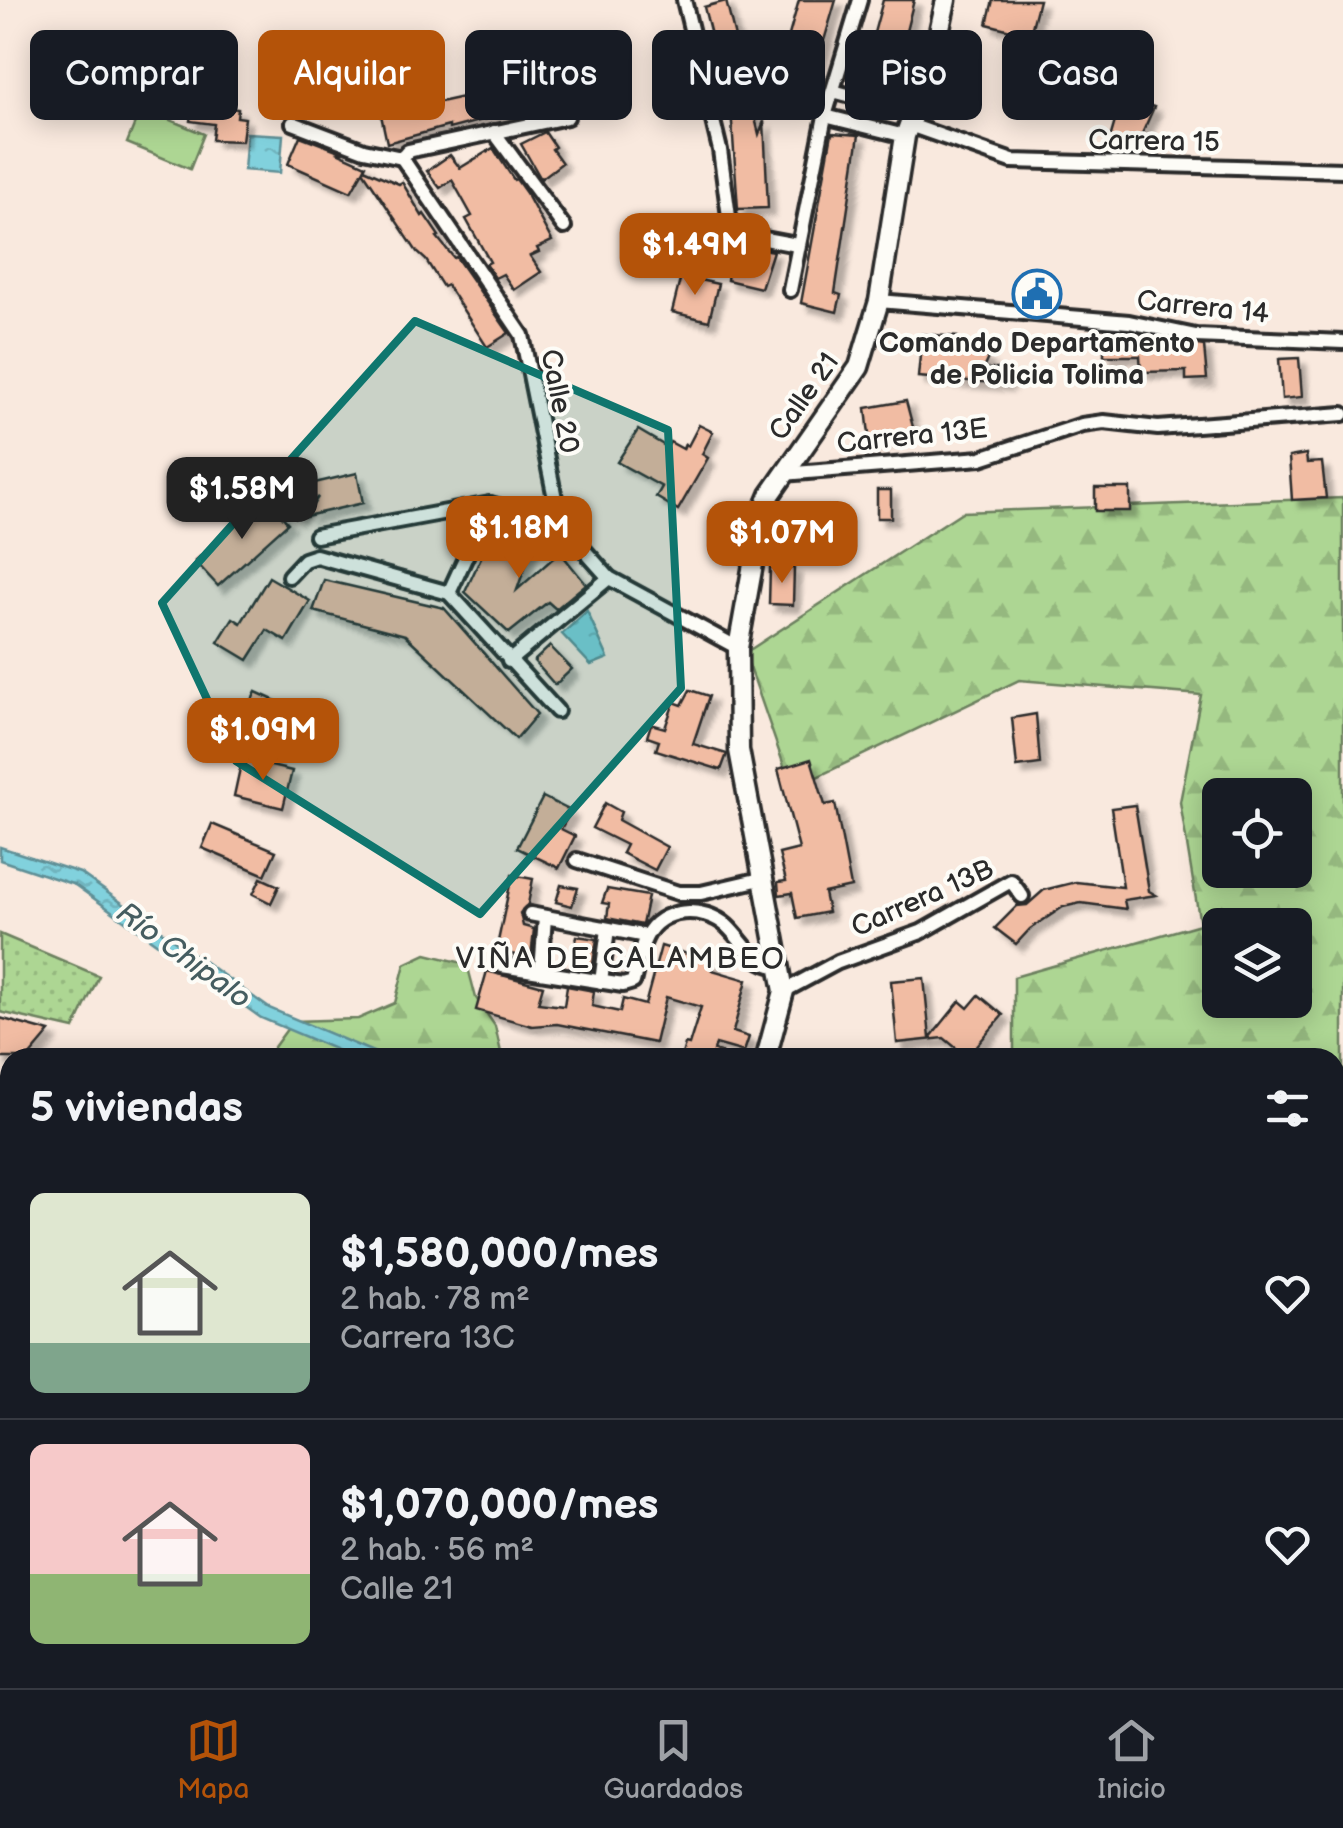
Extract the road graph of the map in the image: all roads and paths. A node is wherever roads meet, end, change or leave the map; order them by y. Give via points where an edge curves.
1 (684, 0) edge
2 (860, 0) edge
3 (946, 0) edge
4 (833, 92) junction
5 (825, 116) joint
6 (556, 120) edge
7 (824, 120) edge
8 (293, 124) dead end
9 (910, 125) junction
10 (494, 132) junction
11 (402, 158) junction
12 (1343, 170) edge
13 (564, 227) dead end
14 (797, 245) junction
15 (790, 290) dead end
16 (879, 302) junction
17 (1343, 342) edge
18 (1343, 414) edge
19 (782, 474) junction
20 (490, 504) junction
21 (560, 524) junction
22 (316, 536) dead end
23 (289, 576) dead end
24 (609, 578) junction
25 (449, 592) junction
26 (738, 648) junction
27 (509, 661) junction
28 (557, 711) dead end
29 (576, 860) dead end
30 (761, 879) junction
31 (1022, 896) dead end
32 (530, 914) dead end
33 (545, 917) junction
34 (608, 929) junction
35 (646, 936) junction
36 (502, 966) dead end
37 (780, 968) junction
38 (541, 972) junction
39 (601, 982) junction
40 (784, 990) junction
41 (769, 1048) edge

1 - 14 street via 720,150 730,224 744,235
2 - 4 street
3 - 9 street, Calle 21
4 - 5 street
4 - 9 street
5 - 9 street
6 - 10 street
7 - 14 street
8 - 11 street
9 - 12 street, Carrera 15 via 1012,161
9 - 16 street, Calle 21
10 - 11 street via 408,150
10 - 13 street
11 - 21 street, Calle 20 via 522,335
14 - 15 street
16 - 17 street, Carrera 14 via 1130,322 1196,336
16 - 19 street, Calle 21 via 859,367
18 - 19 street, Carrera 13E via 1158,428 1104,422 980,458
19 - 26 street, Calle 21 via 762,514
20 - 21 street
20 - 22 street
20 - 25 street
21 - 24 street
23 - 25 street via 316,556
24 - 26 street
24 - 27 street
25 - 27 street
26 - 30 street, Calle 21 via 739,750
27 - 28 street
29 - 30 street via 678,893
30 - 37 street, Calle 21
31 - 40 street, Carrera 13B via 1011,881 921,932
32 - 33 street
33 - 34 street
33 - 38 street
34 - 35 street
34 - 39 street
35 - 37 street via 667,916 693,912 717,919 750,955
35 - 39 street via 633,982
36 - 38 street
37 - 40 street, Calle 21
38 - 39 street
40 - 41 street, Calle 21

